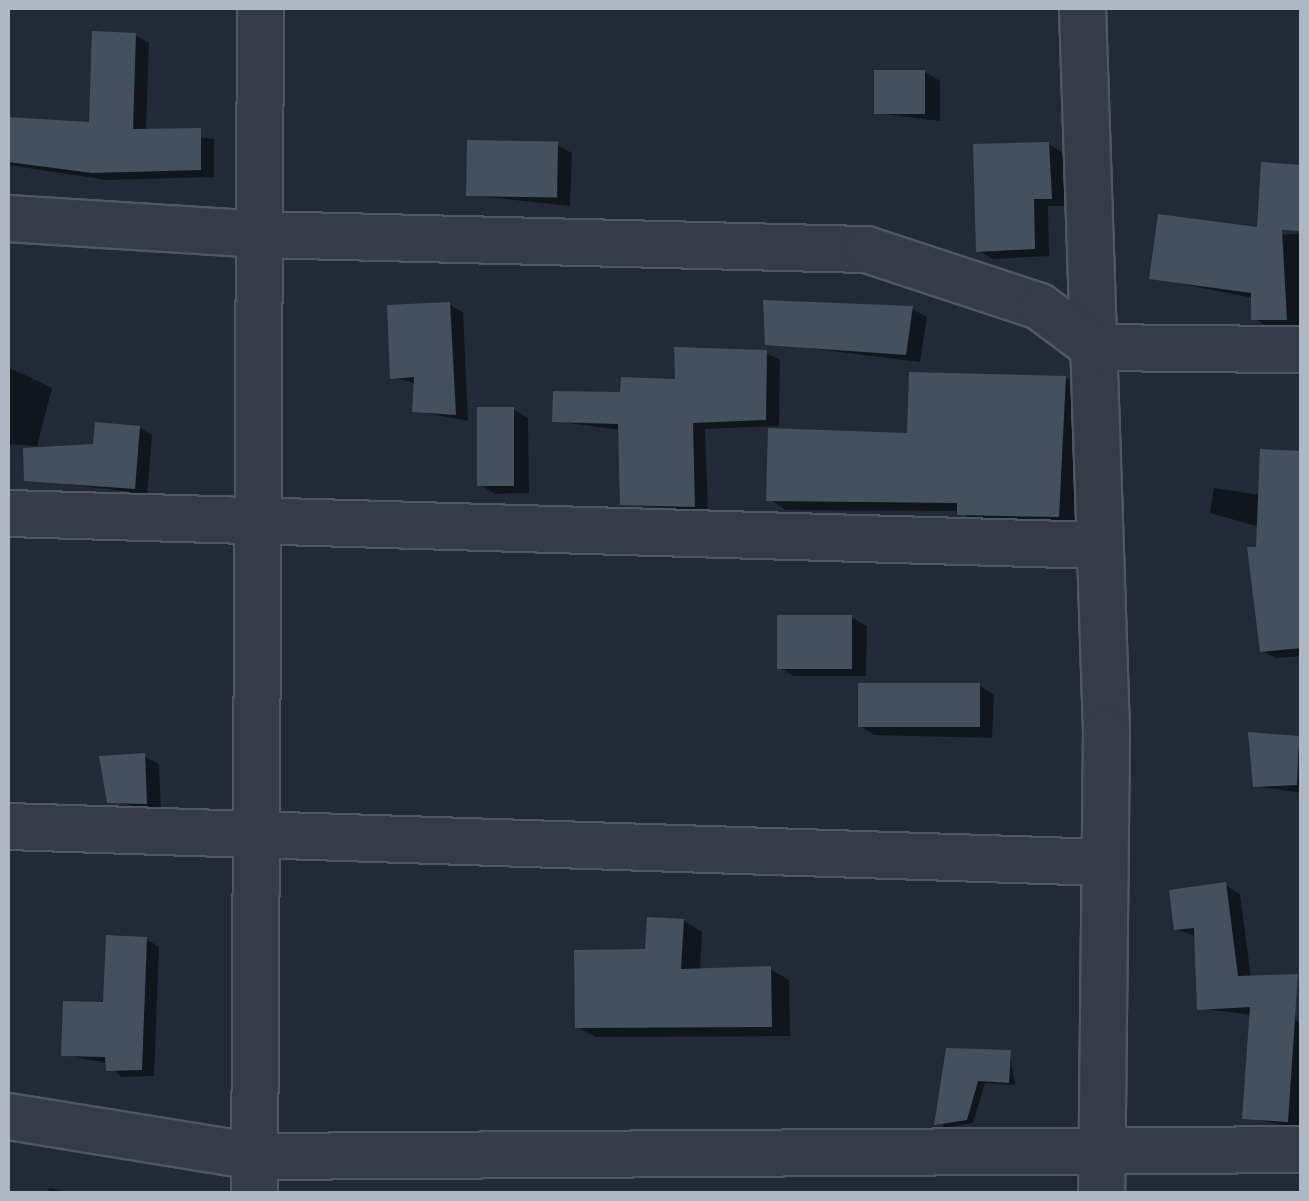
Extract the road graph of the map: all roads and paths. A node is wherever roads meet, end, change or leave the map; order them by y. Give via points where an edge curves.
1 (260, 8) edge
2 (1082, 8) edge
3 (8, 218) edge
4 (259, 234) junction
5 (1094, 348) junction
6 (1302, 349) edge
7 (8, 514) edge
8 (262, 515) junction
9 (1096, 545) junction
10 (8, 826) edge
11 (262, 836) junction
12 (1102, 862) junction
13 (8, 1116) edge
14 (1302, 1149) edge
15 (1102, 1172) edge
16 (255, 1175) edge

1 - 4 street
2 - 5 street
3 - 4 street
4 - 5 street via 866,248 1039,306
4 - 8 street
5 - 6 street
5 - 9 street
7 - 8 street
8 - 9 street
8 - 11 street
9 - 12 street
10 - 11 street
11 - 12 street
11 - 16 street
12 - 15 street
13 - 16 street
14 - 15 street
15 - 16 street

